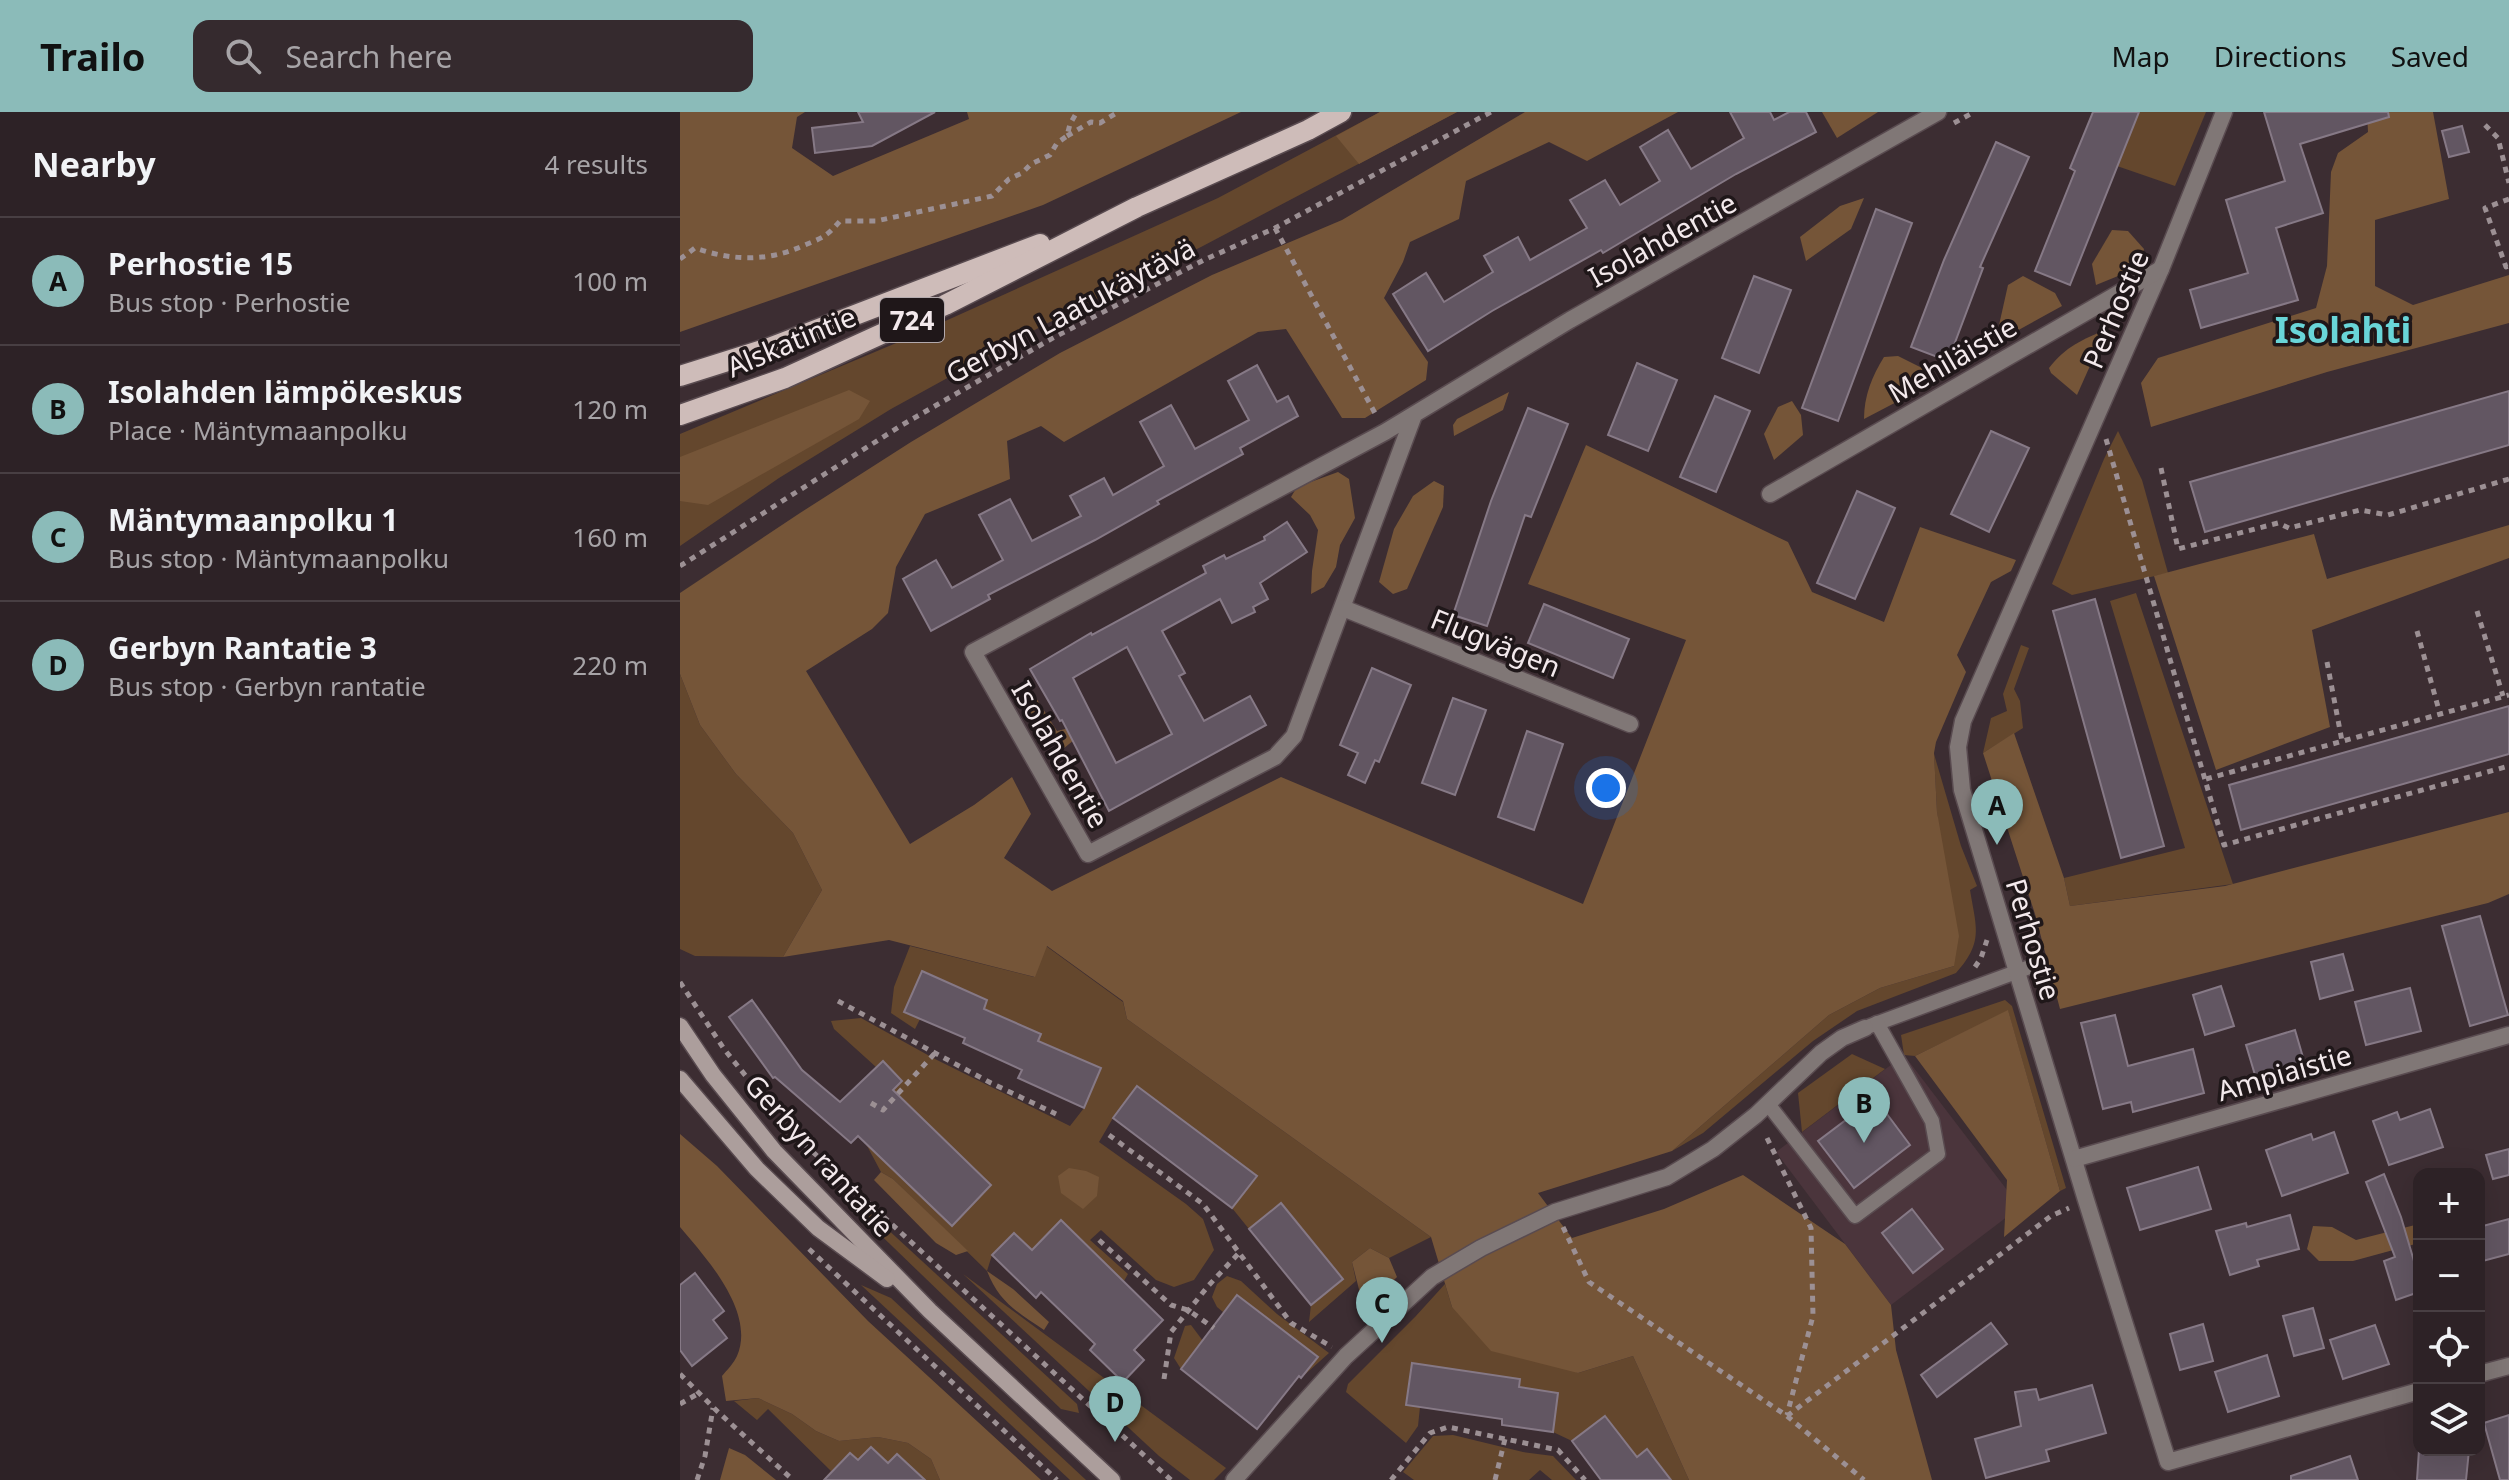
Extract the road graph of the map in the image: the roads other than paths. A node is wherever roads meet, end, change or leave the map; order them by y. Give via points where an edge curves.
1 (1341, 112) edge
2 (1938, 112) edge
3 (2224, 112) edge
4 (1137, 207) junction
5 (2161, 269) junction
6 (680, 376) edge
7 (680, 415) edge
8 (1414, 415) junction
9 (1770, 494) dead end
10 (1343, 608) junction
11 (1630, 724) dead end
12 (2035, 965) dead end
13 (2018, 972) junction
14 (680, 1026) edge
15 (1871, 1026) junction
16 (2509, 1035) edge
17 (680, 1079) edge
18 (1762, 1109) junction
19 (2074, 1159) junction
20 (930, 1311) junction
21 (2509, 1366) edge
22 (2485, 1372) edge
23 (2413, 1393) edge
24 (1112, 1480) edge
25 (1234, 1480) edge

1 - 4 main road, Alskatintie / 724
2 - 8 street, Isolahdentie via 1570,320
3 - 5 street, Perhostie
4 - 6 main road, Alskatintie / 724 via 769,348
4 - 7 main road, Alskatintie / 724 via 945,305 798,372
5 - 9 street, Mehiläistie
5 - 13 street, Perhostie via 1963,721 1958,747 1962,790
8 - 10 street, Isolahdentie
8 - 10 street, Isolahdentie via 973,652 1088,854 1275,757 1294,736
10 - 11 street, Flugvägen
12 - 13 lane
13 - 15 lane
13 - 19 street, Perhostie
14 - 20 main road, Gerbyn rantatie via 774,1151
15 - 18 street via 1821,1053
15 - 18 lane via 1932,1121 1938,1154 1855,1216
16 - 19 street, Ampiaistie
17 - 20 main road, Gerbyn rantatie via 757,1169 818,1228
18 - 25 street via 1713,1149 1667,1177 1555,1212 1432,1277 1346,1356
19 - 23 street, Perhostie via 2168,1462
20 - 24 main road, Gerbyn rantatie
21 - 22 street

